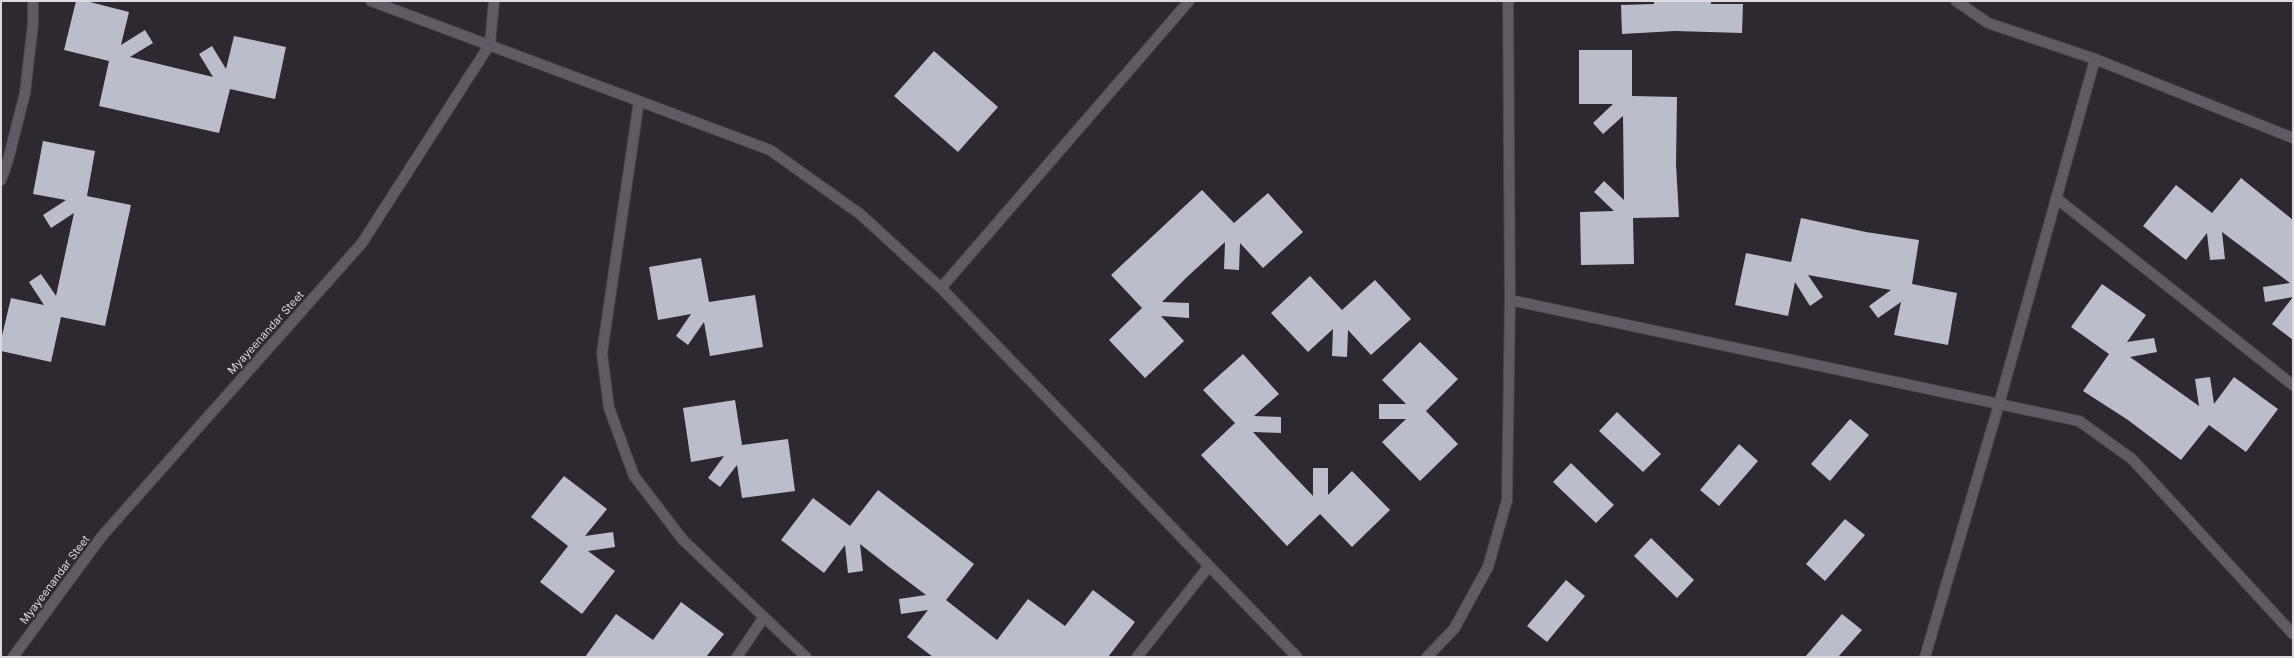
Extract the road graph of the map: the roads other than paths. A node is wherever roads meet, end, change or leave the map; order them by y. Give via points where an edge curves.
1 (33, 1) edge
2 (371, 1) edge
3 (494, 1) edge
4 (1189, 1) edge
5 (1508, 1) edge
6 (1956, 1) edge
7 (490, 44) junction
8 (2094, 60) junction
9 (639, 101) junction
10 (2293, 138) edge
11 (1, 180) edge
12 (2056, 198) junction
13 (941, 288) junction
14 (1510, 300) junction
15 (2293, 385) edge
16 (1999, 404) junction
17 (1209, 566) junction
18 (764, 617) junction
19 (2293, 634) edge
20 (13, 657) edge
21 (737, 657) edge
22 (806, 657) edge
23 (1137, 657) edge
24 (1297, 657) edge
25 (1427, 657) edge
26 (1925, 657) edge

1 - 11 street via 25,93
2 - 7 street
3 - 7 street, Myayeenandar Steet
4 - 13 street
5 - 14 street
6 - 8 street via 1988,23
7 - 9 street
7 - 20 street, Myayeenandar Steet via 362,243 102,536
8 - 10 street
8 - 12 street
9 - 13 street via 770,150 860,214
9 - 18 street via 602,353 609,408 634,476 683,540
12 - 15 street
12 - 16 street
13 - 17 street
14 - 16 street
14 - 25 street via 1507,500 1488,567 1454,630
16 - 19 street via 2079,421 2132,459
16 - 26 street
17 - 23 street
17 - 24 street
18 - 21 street
18 - 22 street

